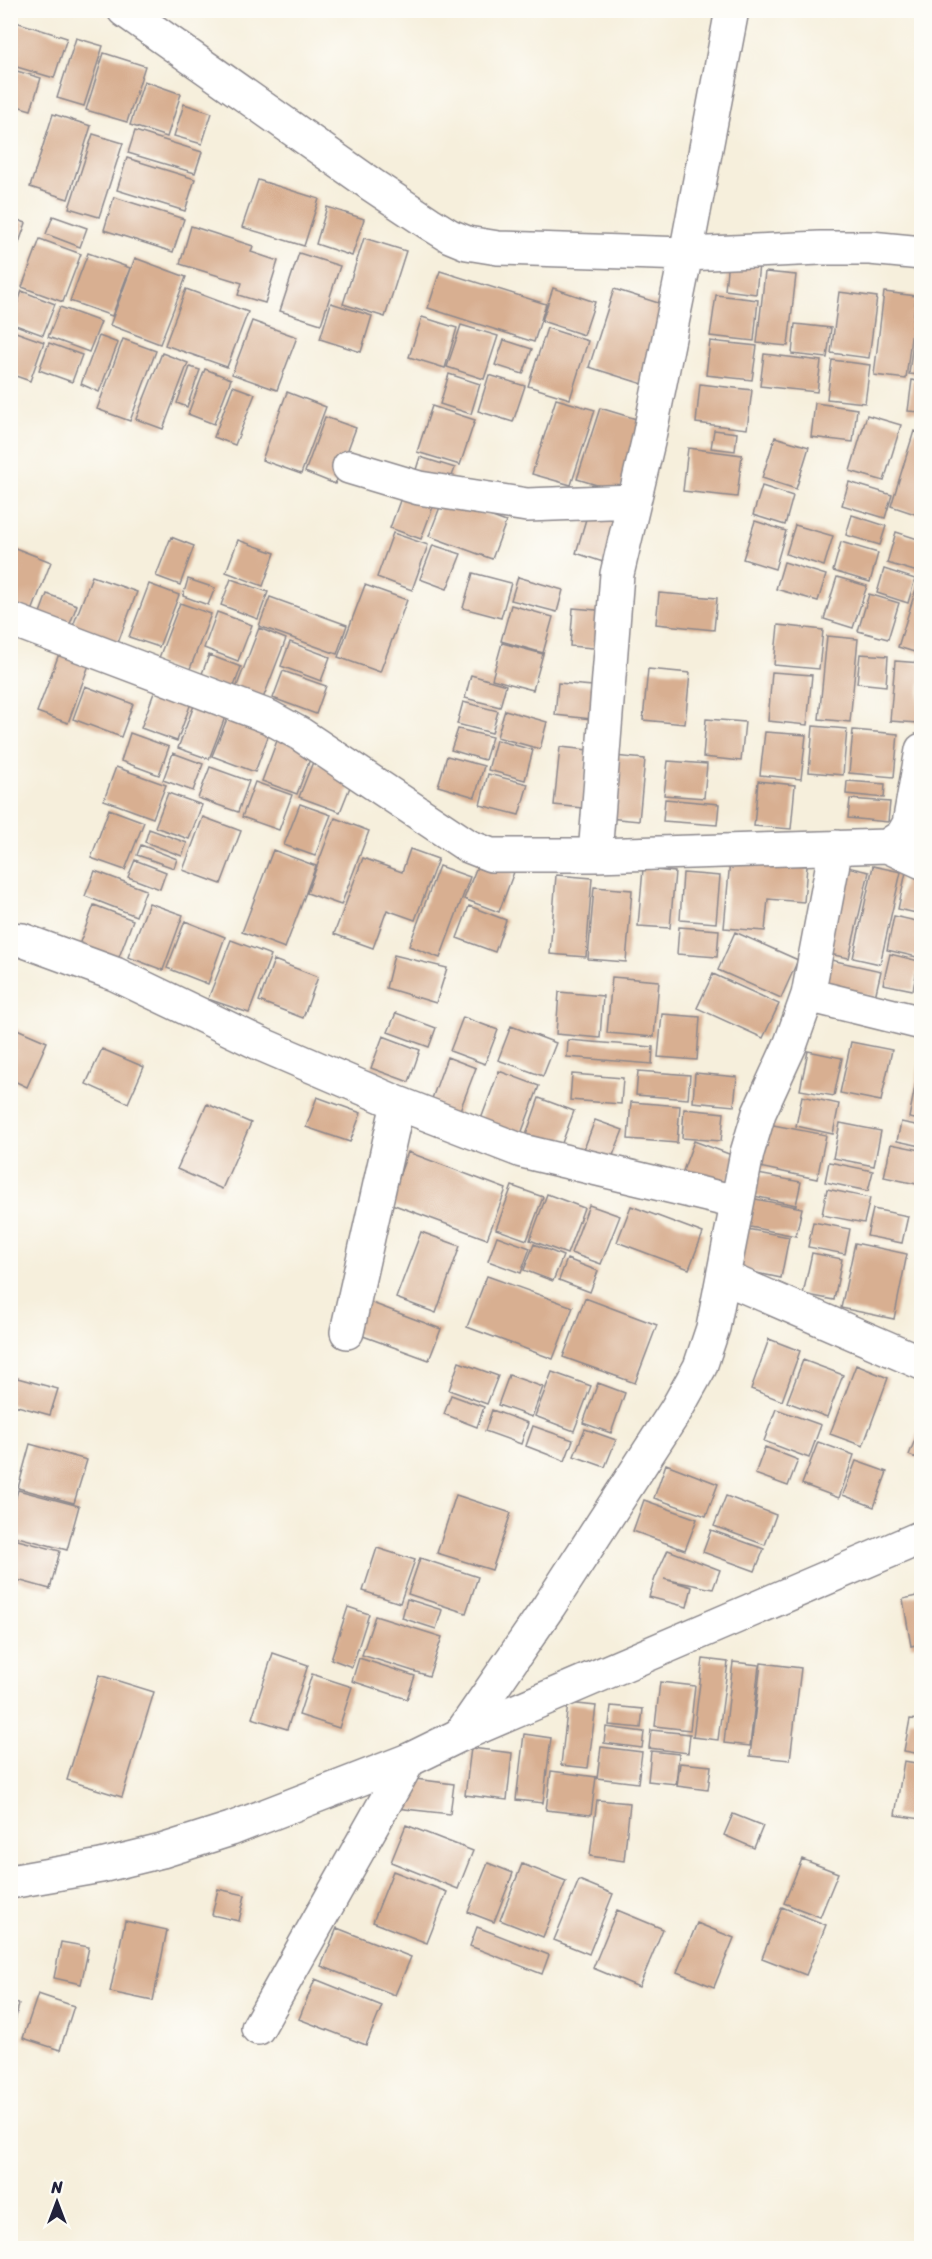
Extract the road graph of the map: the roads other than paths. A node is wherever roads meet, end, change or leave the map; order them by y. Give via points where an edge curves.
1 (124, 10) edge
2 (732, 10) edge
3 (921, 253) edge
4 (686, 254) junction
5 (349, 467) dead end
6 (634, 501) junction
7 (10, 619) edge
8 (921, 750) edge
9 (887, 846) junction
10 (836, 847) junction
11 (596, 855) junction
12 (921, 862) edge
13 (10, 939) edge
14 (808, 995) junction
15 (921, 1023) edge
16 (398, 1103) junction
17 (736, 1202) junction
18 (723, 1277) junction
19 (347, 1332) dead end
20 (921, 1363) edge
21 (921, 1537) edge
22 (460, 1735) junction
23 (409, 1760) junction
24 (10, 1882) edge
25 (258, 2028) dead end

1 - 4 street via 450,236 498,248
2 - 4 street
3 - 4 street via 820,248
4 - 6 street
5 - 6 street via 419,488 527,505
6 - 11 street via 617,574
7 - 11 street via 269,717 468,846 491,855
8 - 9 street via 909,824 902,836
9 - 10 street
9 - 12 street
10 - 11 street
10 - 14 street
13 - 16 street via 115,974 263,1045
14 - 15 street
14 - 17 street via 759,1113
16 - 17 street via 522,1151
16 - 19 street
17 - 18 street
18 - 20 street
18 - 22 street via 700,1367 676,1410
21 - 22 street
22 - 23 street
23 - 24 street via 231,1829 162,1851
23 - 25 street

